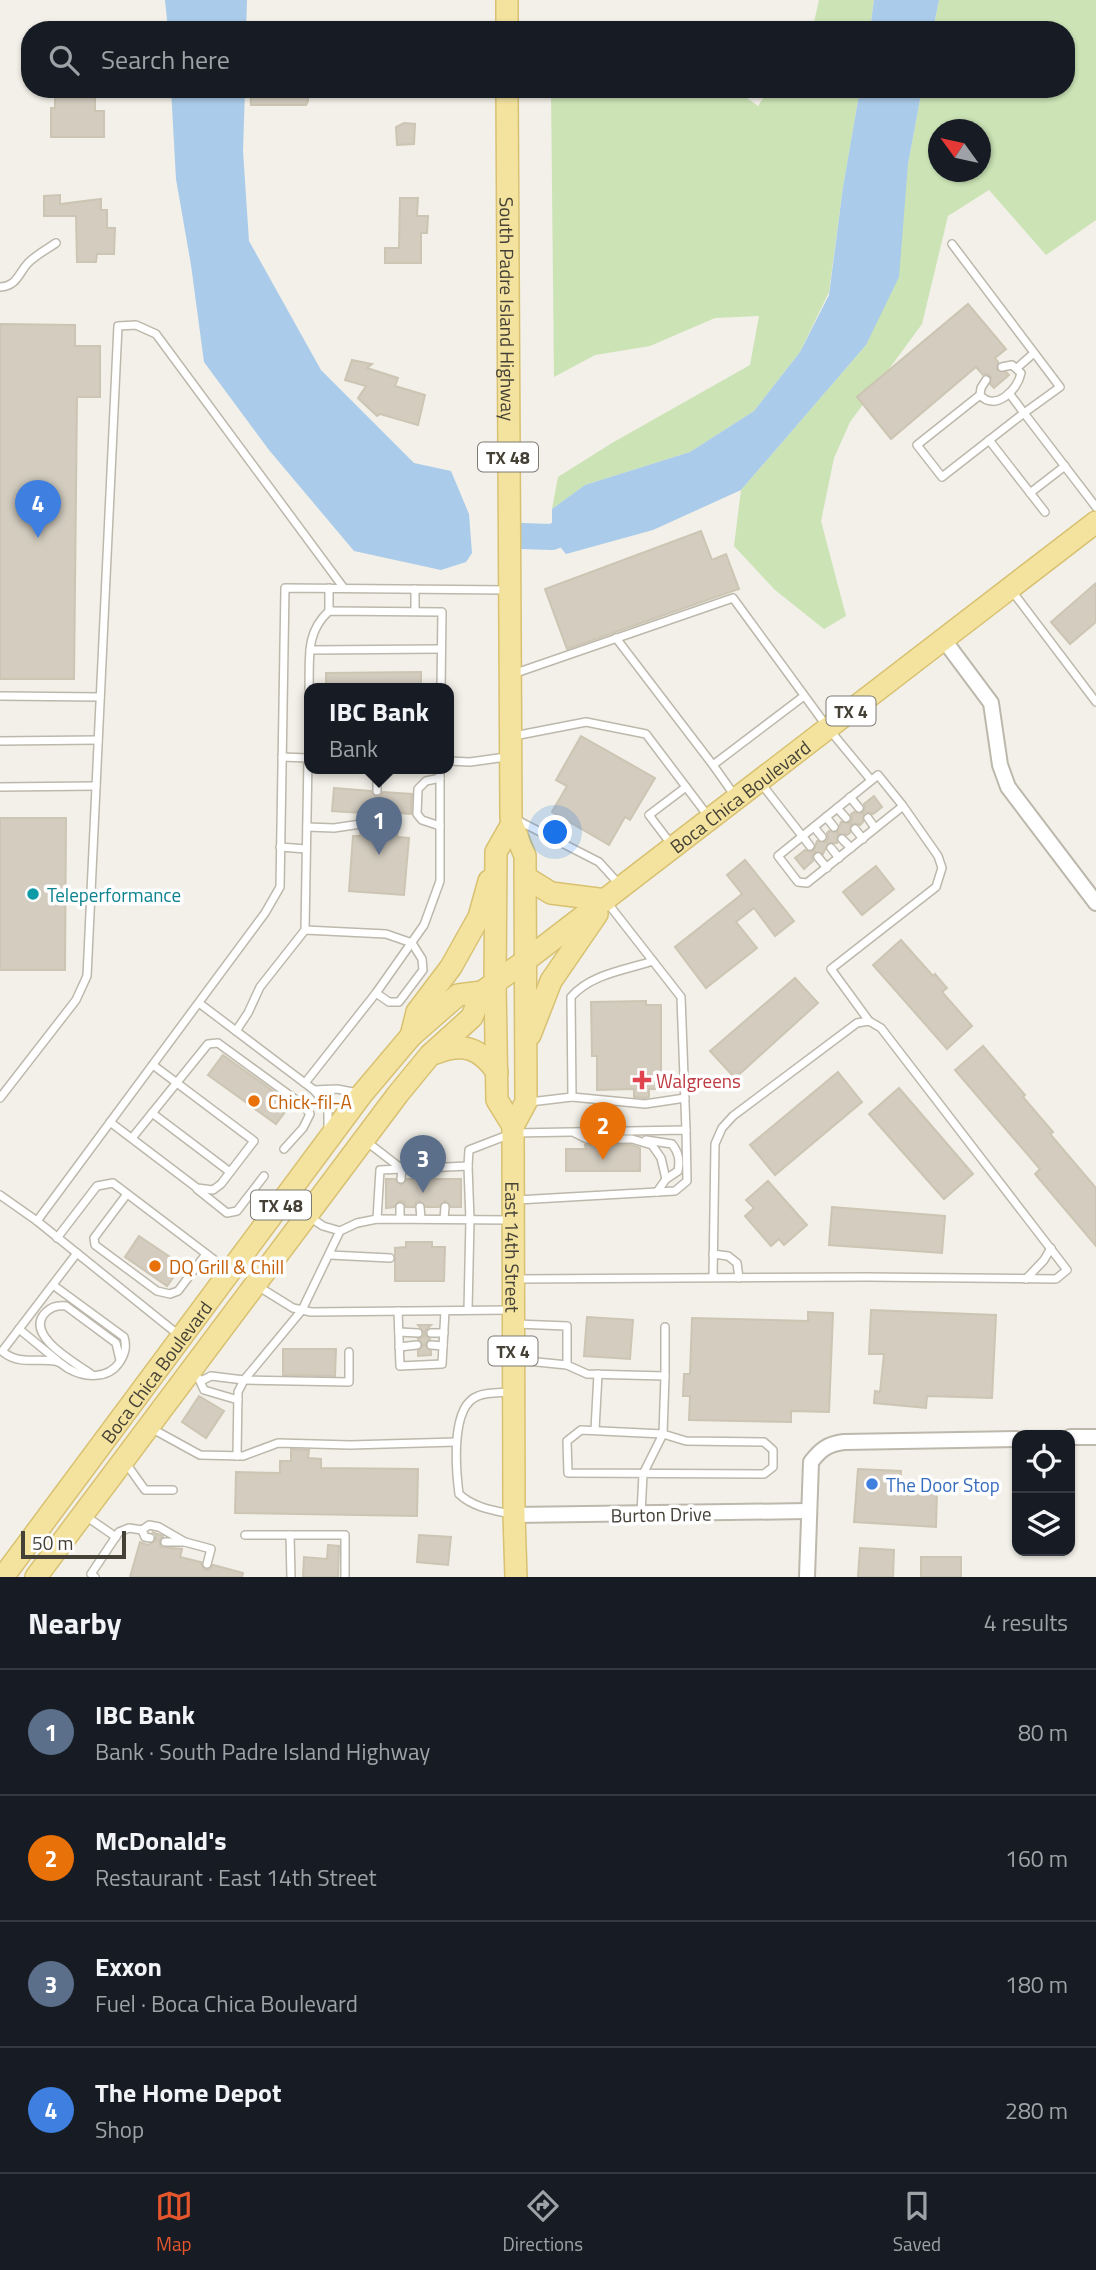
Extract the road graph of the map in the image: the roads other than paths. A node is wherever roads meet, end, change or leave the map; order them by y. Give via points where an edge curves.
1 (507, 0) edge
2 (507, 21) edge
3 (507, 98) edge
4 (56, 243) dead end
5 (952, 244) dead end
6 (0, 287) edge
7 (1034, 353) junction
8 (1002, 367) dead end
9 (1017, 368) junction
10 (986, 380) dead end
11 (1010, 393) junction
12 (980, 395) junction
13 (1024, 413) junction
14 (989, 440) junction
15 (1065, 466) junction
16 (1030, 493) junction
17 (1096, 507) edge
18 (1045, 512) dead end
19 (1096, 522) edge
20 (343, 587) junction
21 (329, 588) junction
22 (415, 589) junction
23 (1010, 589) junction
24 (508, 590) junction
25 (329, 611) junction
26 (415, 611) junction
27 (616, 638) junction
28 (944, 640) junction
29 (442, 649) junction
30 (310, 650) junction
31 (509, 675) junction
32 (309, 683) edge
33 (441, 683) edge
34 (804, 695) junction
35 (0, 696) edge
36 (100, 697) junction
37 (1096, 702) edge
38 (828, 728) junction
39 (98, 740) junction
40 (0, 741) edge
41 (511, 746) junction
42 (282, 757) junction
43 (304, 758) edge
44 (454, 761) edge
45 (713, 765) junction
46 (309, 774) edge
47 (377, 774) edge
48 (440, 774) edge
49 (872, 780) junction
50 (759, 781) junction
51 (96, 786) junction
52 (0, 787) edge
53 (686, 787) junction
54 (377, 791) dead end
55 (850, 797) junction
56 (737, 798) junction
57 (903, 806) junction
58 (837, 808) junction
59 (859, 808) dead end
60 (826, 817) junction
61 (846, 818) dead end
62 (868, 818) dead end
63 (710, 819) junction
64 (512, 821) junction
65 (361, 824) dead end
66 (440, 826) junction
67 (307, 827) junction
68 (814, 827) junction
69 (834, 827) dead end
70 (876, 828) junction
71 (855, 829) dead end
72 (803, 836) junction
73 (822, 836) dead end
74 (842, 839) dead end
75 (863, 839) junction
76 (810, 846) dead end
77 (280, 848) junction
78 (674, 848) junction
79 (831, 848) dead end
80 (306, 849) junction
81 (851, 849) junction
82 (496, 852) junction
83 (818, 857) dead end
84 (839, 858) junction
85 (827, 868) junction
86 (525, 877) junction
87 (614, 894) junction
88 (1096, 903) edge
89 (305, 930) junction
90 (412, 943) junction
91 (525, 961) junction
92 (653, 961) junction
93 (489, 987) junction
94 (376, 993) junction
95 (199, 1003) junction
96 (869, 1021) junction
97 (236, 1031) junction
98 (411, 1036) junction
99 (525, 1051) junction
100 (430, 1055) junction
101 (153, 1065) junction
102 (497, 1072) junction
103 (177, 1082) junction
104 (305, 1083) junction
105 (314, 1090) junction
106 (362, 1094) junction
107 (572, 1097) junction
108 (0, 1098) edge
109 (685, 1098) junction
110 (526, 1102) junction
111 (152, 1113) junction
112 (110, 1122) junction
113 (513, 1130) junction
114 (686, 1130) junction
115 (574, 1132) junction
116 (131, 1138) junction
117 (632, 1139) junction
118 (329, 1140) junction
119 (364, 1140) junction
120 (284, 1149) dead end
121 (468, 1166) junction
122 (445, 1167) junction
123 (423, 1168) junction
124 (402, 1169) junction
125 (230, 1172) junction
126 (264, 1176) dead end
127 (401, 1179) dead end
128 (422, 1179) dead end
129 (444, 1179) dead end
130 (666, 1179) junction
131 (197, 1188) junction
132 (657, 1192) junction
133 (127, 1194) junction
134 (0, 1195) edge
135 (400, 1207) dead end
136 (421, 1207) dead end
137 (445, 1207) dead end
138 (513, 1210) junction
139 (307, 1215) junction
140 (377, 1219) junction
141 (400, 1219) junction
142 (421, 1219) junction
143 (444, 1219) junction
144 (470, 1220) junction
145 (37, 1222) junction
146 (340, 1231) junction
147 (57, 1238) junction
148 (1051, 1248) junction
149 (77, 1253) junction
150 (206, 1254) junction
151 (713, 1254) junction
152 (330, 1255) junction
153 (390, 1258) dead end
154 (230, 1273) junction
155 (712, 1278) junction
156 (739, 1278) junction
157 (513, 1279) junction
158 (1025, 1279) junction
159 (53, 1285) junction
160 (255, 1285) junction
161 (302, 1310) junction
162 (468, 1310) junction
163 (398, 1311) junction
164 (445, 1311) junction
165 (513, 1317) junction
166 (665, 1327) dead end
167 (19, 1329) junction
168 (399, 1332) junction
169 (418, 1333) dead end
170 (431, 1333) dead end
171 (444, 1333) junction
172 (183, 1338) junction
173 (418, 1345) dead end
174 (431, 1345) dead end
175 (443, 1346) junction
176 (399, 1347) junction
177 (349, 1352) dead end
178 (513, 1360) junction
179 (58, 1361) junction
180 (120, 1361) junction
181 (567, 1364) junction
182 (91, 1374) junction
183 (598, 1374) junction
184 (665, 1376) junction
185 (196, 1377) junction
186 (244, 1380) junction
187 (513, 1391) junction
188 (238, 1400) junction
189 (149, 1427) junction
190 (595, 1430) junction
191 (663, 1434) junction
192 (1075, 1437) edge
193 (1096, 1437) edge
194 (1012, 1438) edge
195 (456, 1442) junction
196 (237, 1456) junction
197 (124, 1460) junction
198 (643, 1474) junction
199 (173, 1490) dead end
200 (808, 1511) junction
201 (83, 1514) junction
202 (640, 1514) junction
203 (514, 1515) junction
204 (142, 1530) junction
205 (245, 1535) dead end
206 (290, 1535) junction
207 (116, 1537) junction
208 (150, 1538) dead end
209 (165, 1542) dead end
210 (185, 1542) junction
211 (208, 1564) dead end
212 (3, 1577) edge
213 (36, 1577) edge
214 (95, 1577) edge
215 (291, 1577) edge
216 (345, 1577) edge
217 (516, 1577) edge
218 (807, 1577) edge

1 - 2 main road
3 - 24 main road, South Padre Island Highway / TX 48
4 - 6 lane via 28,263 15,282
5 - 7 lane
7 - 9 lane
7 - 13 lane via 1060,387
8 - 9 lane
9 - 11 lane via 1020,379
10 - 12 lane
11 - 12 lane via 993,401
11 - 13 lane
12 - 14 lane via 916,445 942,477
13 - 14 lane
13 - 15 lane
14 - 16 lane
15 - 16 lane
15 - 17 lane
16 - 18 lane
19 - 23 main road, Boca Chica Boulevard / TX 4
20 - 21 lane
20 - 22 lane
20 - 36 lane via 156,334 136,325 118,326
21 - 25 lane
21 - 42 lane via 285,588
22 - 24 lane
22 - 26 lane
23 - 28 main road, Boca Chica Boulevard / TX 4
23 - 37 lane
24 - 31 main road, South Padre Island Highway / TX 48
25 - 26 lane
25 - 30 lane via 318,621
26 - 29 lane via 442,612
27 - 31 lane
27 - 34 lane via 733,598
27 - 45 lane
28 - 38 main road, Boca Chica Boulevard / TX 4
28 - 88 street via 990,703 1007,787
29 - 30 lane
29 - 33 lane
30 - 32 lane
31 - 41 main road, South Padre Island Highway / TX 48
34 - 38 lane
34 - 45 lane
35 - 36 lane
36 - 39 lane
38 - 49 lane
38 - 50 main road, Boca Chica Boulevard / TX 4
39 - 40 lane
39 - 51 lane
41 - 44 lane via 470,762
41 - 53 lane via 586,722 646,734
41 - 64 main road, South Padre Island Highway / TX 48
42 - 43 lane
42 - 77 lane
45 - 56 lane
46 - 67 lane
47 - 54 lane
48 - 66 lane
48 - 66 lane via 418,789 417,814
49 - 55 lane
49 - 57 lane via 878,775
50 - 56 main road, Boca Chica Boulevard / TX 4
50 - 72 lane
51 - 52 lane
51 - 108 lane via 87,976 76,1000
53 - 63 lane
53 - 78 lane via 649,815
55 - 58 lane
55 - 59 lane
56 - 63 main road, Boca Chica Boulevard / TX 4
57 - 70 lane
57 - 96 lane via 942,868 936,887 831,969
58 - 60 lane
58 - 61 lane
60 - 68 lane
60 - 69 lane
62 - 70 lane
63 - 78 main road, Boca Chica Boulevard / TX 4
64 - 82 main road, TX 48
64 - 86 main road, South Padre Island Highway / TX 48 via 525,856
64 - 87 lane via 599,862
65 - 67 lane
66 - 90 lane via 440,881 424,925
67 - 80 lane
68 - 72 lane
68 - 73 lane
70 - 75 lane
71 - 75 lane
72 - 76 lane
72 - 85 lane via 778,856 798,882 807,883
74 - 81 lane
75 - 81 lane
77 - 80 lane
77 - 95 lane via 280,887
78 - 87 main road, Boca Chica Boulevard / TX 4
79 - 84 lane
80 - 89 lane
81 - 84 lane
82 - 93 main road
82 - 98 main road, TX 48 via 479,917 451,967 417,1012
83 - 85 lane
84 - 85 lane
86 - 87 main road via 551,893
86 - 91 main road, South Padre Island Highway / TX 48
87 - 91 main road, Boca Chica Boulevard / TX 4
87 - 92 lane
87 - 99 main road, TX 4 via 551,981
89 - 90 lane via 386,934
89 - 97 lane via 260,987
90 - 94 lane
90 - 94 lane via 423,970 408,991 399,1002 389,1002
91 - 93 main road, Boca Chica Boulevard / TX 4
91 - 99 main road, East 14th Street
92 - 107 lane via 593,980 571,997
92 - 109 lane via 681,997
93 - 98 main road, Boca Chica Boulevard / TX 48 via 457,995
93 - 100 main road, Boca Chica Boulevard / TX 48 via 472,1017
93 - 102 main road, East 14th Street / TX 4
94 - 104 lane
95 - 97 lane
95 - 101 lane
96 - 148 lane via 881,1028
96 - 151 lane via 857,1023 722,1128 715,1144
97 - 104 lane
98 - 106 main road, Boca Chica Boulevard / TX 48
99 - 110 main road, East 14th Street / TX 4
100 - 102 main road via 451,1046 467,1048 489,1060
100 - 119 main road, Boca Chica Boulevard / TX 48
101 - 103 lane
101 - 112 lane
102 - 113 main road, East 14th Street / TX 4 via 497,1100
103 - 111 lane
103 - 120 lane via 208,1044 218,1042 310,1114
103 - 125 lane via 254,1140
104 - 105 lane
105 - 106 lane
105 - 118 lane via 328,1107
106 - 118 main road, Boca Chica Boulevard / TX 48
107 - 109 lane via 645,1104
107 - 110 lane
109 - 114 lane
110 - 113 main road, East 14th Street / TX 4
111 - 116 lane
111 - 125 lane
112 - 116 lane
112 - 145 lane
113 - 115 lane
113 - 121 lane via 469,1150
113 - 138 main road, East 14th Street / TX 4
114 - 115 lane
114 - 132 lane via 687,1181 675,1191
115 - 117 lane via 587,1139
116 - 131 lane
117 - 130 lane via 652,1145
117 - 130 lane via 672,1144 678,1171
118 - 154 main road, Boca Chica Boulevard / TX 48
119 - 124 lane
119 - 139 main road, Boca Chica Boulevard / TX 48
121 - 122 lane
121 - 144 lane
122 - 123 lane
122 - 129 lane
123 - 124 lane
123 - 128 lane
124 - 127 lane
124 - 140 lane via 380,1170
125 - 131 lane via 213,1190
126 - 131 lane via 237,1211 227,1213
130 - 132 lane
132 - 138 lane
133 - 147 lane via 113,1183 97,1186
133 - 150 lane
133 - 150 lane via 94,1238 94,1245 156,1291 170,1294 178,1291
134 - 145 lane
135 - 141 lane
136 - 142 lane
137 - 143 lane
138 - 144 lane
138 - 157 main road, East 14th Street / TX 4
139 - 146 lane
139 - 160 main road, Boca Chica Boulevard / TX 48
140 - 141 lane
140 - 146 lane
141 - 142 lane
142 - 143 lane
143 - 144 lane
144 - 162 lane
145 - 147 lane
146 - 152 lane
147 - 149 lane
148 - 158 lane
148 - 158 lane via 1067,1270 1056,1279
149 - 159 lane
149 - 172 lane
150 - 154 lane
151 - 155 lane
151 - 156 lane via 737,1263
152 - 153 lane
152 - 161 lane
154 - 172 main road, Boca Chica Boulevard / TX 48
155 - 156 lane
155 - 157 lane
156 - 158 lane
157 - 165 main road, East 14th Street / TX 4
159 - 167 lane
159 - 180 lane via 124,1337
160 - 161 lane
160 - 185 main road, Boca Chica Boulevard / TX 48
161 - 163 lane
161 - 186 lane
162 - 164 lane
162 - 165 lane
163 - 164 lane
163 - 168 lane
164 - 171 lane
165 - 178 main road, East 14th Street / TX 4
165 - 181 lane via 567,1326
166 - 184 lane
167 - 179 lane
167 - 179 lane via 3,1352 13,1360
168 - 169 lane
168 - 176 lane
170 - 171 lane
171 - 175 lane
172 - 212 main road, Boca Chica Boulevard / TX 48
173 - 176 lane
174 - 175 lane
175 - 176 lane via 442,1364 400,1366
177 - 186 lane via 349,1382
178 - 181 lane
178 - 187 main road, East 14th Street / TX 4
179 - 182 lane
180 - 182 lane via 108,1373
180 - 182 lane via 116,1343 66,1306 53,1307 41,1318 41,1335
181 - 183 lane
183 - 184 lane
183 - 190 lane
184 - 191 lane
185 - 186 lane
185 - 188 lane via 204,1390
185 - 189 main road, Boca Chica Boulevard / TX 48
186 - 188 lane
187 - 195 lane via 477,1396 466,1406
187 - 203 main road, East 14th Street / TX 4
188 - 196 lane
189 - 196 lane via 200,1455
189 - 197 main road, Boca Chica Boulevard / TX 48
190 - 191 lane
190 - 198 lane via 581,1430 567,1441 568,1473
191 - 198 lane
191 - 198 lane via 686,1441 764,1442 773,1450 773,1467 764,1474
192 - 193 street
194 - 200 street via 832,1443 820,1449 811,1462
195 - 196 lane via 278,1443
195 - 203 lane via 459,1494 485,1509
197 - 199 lane via 145,1490
197 - 201 main road, Boca Chica Boulevard / TX 48
198 - 202 lane
200 - 202 street, Burton Drive
200 - 218 street
201 - 207 lane
201 - 213 main road, Boca Chica Boulevard / TX 48
202 - 203 street, Burton Drive
203 - 217 main road, East 14th Street / TX 4
204 - 207 lane via 129,1528
204 - 208 lane
204 - 210 lane via 149,1525 159,1527
205 - 206 lane
206 - 215 lane
206 - 216 lane via 345,1535
207 - 214 lane via 91,1574
209 - 210 lane
210 - 211 lane via 211,1549

